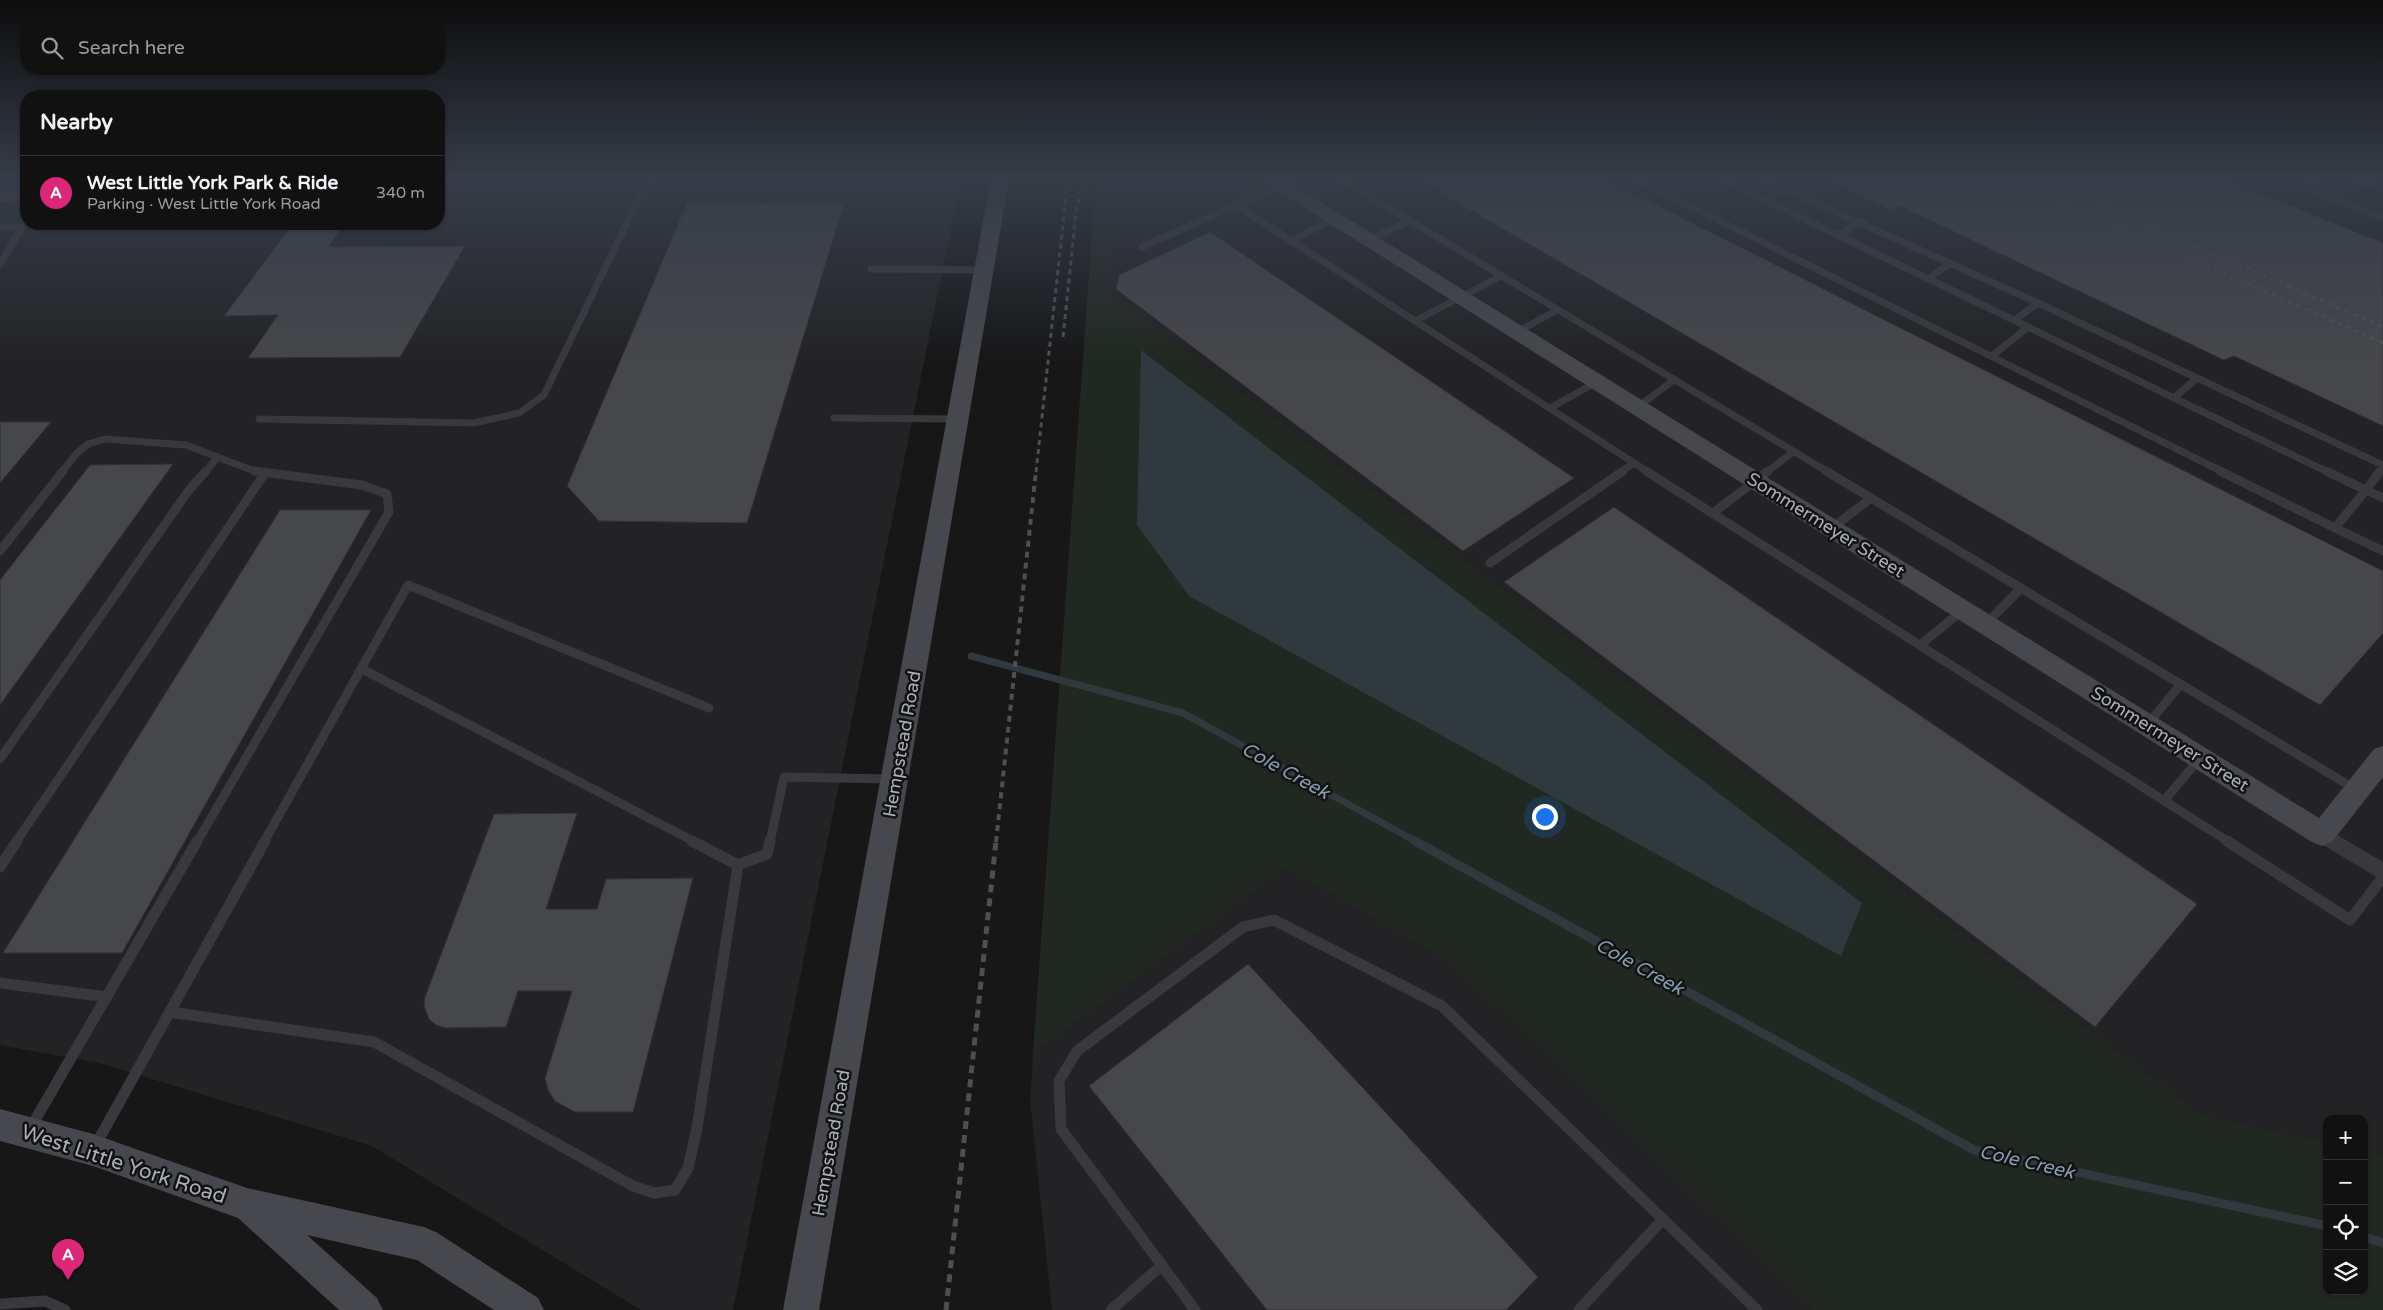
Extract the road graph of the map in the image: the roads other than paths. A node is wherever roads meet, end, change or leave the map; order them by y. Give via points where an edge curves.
1 (16, 239) edge
2 (619, 239) edge
3 (991, 239) edge
4 (1160, 239) edge
5 (1289, 239) edge
6 (1295, 239) edge
7 (1439, 239) edge
8 (1757, 239) edge
9 (1845, 239) edge
10 (1899, 239) edge
11 (1369, 240) edge
12 (1292, 241) junction
13 (1142, 247) dead end
14 (1950, 263) junction
15 (0, 264) edge
16 (871, 269) dead end
17 (986, 270) junction
18 (1501, 276) junction
19 (1928, 279) junction
20 (1460, 297) junction
21 (2038, 303) junction
22 (1557, 310) junction
23 (2015, 320) junction
24 (1415, 321) junction
25 (2028, 327) junction
26 (1517, 332) junction
27 (1992, 356) junction
28 (2197, 378) junction
29 (1674, 380) junction
30 (1597, 382) junction
31 (2174, 398) junction
32 (1638, 407) junction
33 (1550, 408) junction
34 (834, 418) dead end
35 (259, 419) dead end
36 (957, 419) junction
37 (1793, 452) junction
38 (218, 457) junction
39 (1634, 463) junction
40 (2383, 466) edge
41 (265, 473) junction
42 (1754, 480) junction
43 (2366, 490) junction
44 (1870, 498) junction
45 (2383, 498) edge
46 (1713, 513) junction
47 (1831, 528) junction
48 (2335, 528) junction
49 (0, 551) edge
50 (2383, 551) edge
51 (1490, 563) dead end
52 (2021, 588) junction
53 (1963, 610) junction
54 (1986, 624) junction
55 (1920, 645) junction
56 (362, 669) junction
57 (2181, 684) junction
58 (709, 708) dead end
59 (2147, 725) junction
60 (2200, 758) junction
61 (2383, 758) edge
62 (0, 759) edge
63 (897, 779) junction
64 (2357, 790) junction
65 (2164, 801) junction
66 (2322, 834) junction
67 (738, 865) junction
68 (0, 867) edge
69 (2383, 872) edge
70 (2383, 878) edge
71 (0, 983) edge
72 (107, 997) junction
73 (170, 1012) junction
74 (14, 1129) edge
75 (93, 1150) junction
76 (247, 1204) junction
77 (1663, 1219) junction
78 (1162, 1265) junction
79 (798, 1303) edge
80 (0, 1304) edge
81 (65, 1310) edge
82 (365, 1310) edge
83 (526, 1310) edge
84 (1110, 1310) edge
85 (1195, 1310) edge
86 (1579, 1310) edge
87 (1757, 1310) edge

1 - 15 lane
2 - 35 lane via 544,395 519,412 474,423
3 - 17 main road, Hempstead Road
4 - 13 lane
5 - 12 lane
6 - 12 lane
7 - 18 lane
8 - 27 lane
9 - 19 lane
10 - 14 lane
11 - 20 main road, Sommermeyer Street
12 - 24 lane
14 - 19 lane
14 - 21 lane
16 - 17 lane
17 - 36 main road, Hempstead Road
18 - 20 lane
18 - 22 lane
19 - 23 lane
20 - 24 lane
20 - 26 main road, Sommermeyer Street
21 - 23 lane
21 - 28 lane
22 - 26 lane
22 - 29 lane
23 - 25 lane
24 - 33 lane
25 - 27 lane
25 - 31 lane
26 - 30 main road, Sommermeyer Street
27 - 48 lane
28 - 31 lane
28 - 40 lane
29 - 32 lane
29 - 37 lane
30 - 32 main road, Sommermeyer Street
30 - 33 lane
31 - 43 lane
32 - 42 main road, Sommermeyer Street
33 - 39 lane
34 - 36 lane
36 - 63 main road, Hempstead Road
37 - 42 lane
37 - 44 lane
38 - 41 lane
38 - 49 lane via 186,446 105,439 88,444 76,453
38 - 62 lane via 189,490
39 - 46 lane
39 - 51 lane
40 - 43 lane
41 - 68 lane
41 - 72 lane via 362,485 387,494 388,512
42 - 46 lane
42 - 47 main road, Sommermeyer Street
43 - 45 lane
43 - 48 lane
44 - 47 lane
44 - 52 lane
46 - 55 lane
47 - 53 main road, Sommermeyer Street
48 - 50 lane
52 - 54 lane
52 - 57 lane
53 - 54 main road, Sommermeyer Street
53 - 55 lane
54 - 59 main road, Sommermeyer Street
55 - 65 lane
56 - 58 lane via 408,585
56 - 67 lane
56 - 73 lane
57 - 59 lane
57 - 64 lane
59 - 60 main road, Sommermeyer Street
60 - 65 lane
60 - 66 main road, Sommermeyer Street
61 - 64 main road
63 - 67 lane via 784,777 767,854
63 - 79 main road, Hempstead Road
64 - 66 main road
65 - 70 lane via 2350,920
66 - 69 street, Sommermeyer Street
67 - 73 lane via 697,1128 688,1168 675,1190 654,1193 634,1186 374,1042
71 - 72 lane
72 - 74 lane
73 - 75 lane
74 - 75 main road, West Little York Road
75 - 76 main road, West Little York Road
76 - 82 main road, West Little York Road
76 - 83 main road, West Little York Road via 424,1244
77 - 78 lane via 1442,1006 1274,920 1244,927 1077,1051 1059,1081 1061,1129
77 - 86 lane
77 - 87 lane
78 - 84 lane
78 - 85 lane
80 - 81 lane via 45,1301

